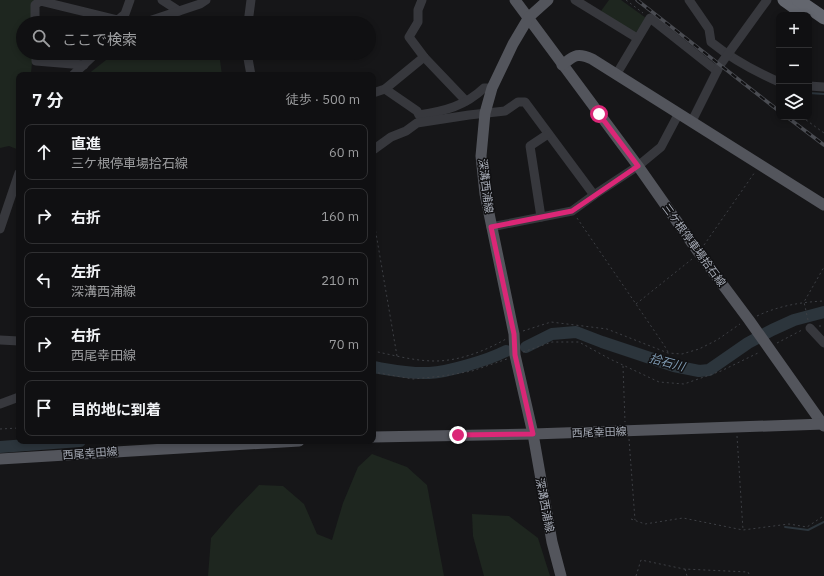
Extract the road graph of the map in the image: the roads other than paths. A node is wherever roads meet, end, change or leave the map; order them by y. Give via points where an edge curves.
1 (130, 0) edge
2 (162, 0) edge
3 (206, 0) edge
4 (250, 0) edge
5 (422, 0) edge
6 (515, 0) edge
7 (548, 0) edge
8 (575, 0) edge
9 (689, 0) edge
10 (768, 0) edge
11 (784, 0) edge
12 (798, 0) edge
13 (179, 11) junction
14 (801, 12) edge
15 (35, 16) edge
16 (102, 16) edge
17 (123, 16) edge
18 (164, 16) edge
19 (249, 16) edge
20 (529, 18) junction
21 (824, 18) edge
22 (812, 20) edge
23 (824, 29) edge
24 (637, 38) junction
25 (727, 55) junction
26 (424, 57) junction
27 (36, 60) edge
28 (89, 60) edge
29 (248, 60) edge
30 (84, 65) junction
31 (562, 65) junction
32 (717, 71) junction
33 (76, 72) edge
34 (250, 72) edge
35 (616, 75) junction
36 (776, 81) edge
37 (812, 86) edge
38 (824, 87) edge
39 (492, 88) junction
40 (385, 89) junction
41 (376, 92) edge
42 (466, 101) junction
43 (485, 113) junction
44 (679, 113) junction
45 (418, 119) junction
46 (692, 121) junction
47 (548, 134) junction
48 (376, 148) edge
49 (638, 166) junction
50 (16, 182) edge
51 (594, 195) junction
52 (824, 205) edge
53 (542, 217) junction
54 (491, 227) junction
55 (0, 229) edge
56 (810, 328) road end
57 (0, 340) edge
58 (16, 341) edge
59 (824, 343) edge
60 (16, 398) edge
61 (0, 404) edge
62 (824, 425) edge
63 (533, 434) junction
64 (376, 437) edge
65 (249, 444) edge
66 (0, 459) edge
67 (561, 576) edge

1 - 17 street
2 - 13 street
3 - 13 street
4 - 19 street
5 - 26 street via 418,10 418,22 409,37
6 - 20 main road, 三ケ根停車場拾石線
7 - 20 main road, 深溝西浦線
8 - 24 street
9 - 25 street via 709,29 710,42
10 - 25 street
11 - 14 highway
12 - 21 highway
13 - 18 street
15 - 16 street via 35,5 40,1
20 - 31 main road, 三ケ根停車場拾石線
20 - 39 main road, 深溝西浦線
22 - 23 highway
24 - 32 street via 650,18
24 - 35 street
25 - 32 street
25 - 36 street
26 - 40 street
26 - 42 street
27 - 30 street
28 - 30 street
29 - 34 street
30 - 33 street
31 - 35 main road via 583,54
31 - 49 main road, 三ケ根停車場拾石線
32 - 46 street
35 - 44 main road
37 - 38 street
39 - 42 street via 484,88
39 - 43 main road, 深溝西浦線
40 - 41 street
40 - 45 street via 417,111
42 - 45 street via 456,107
43 - 45 street
43 - 47 street via 505,111 518,102 525,102
43 - 54 main road, 深溝西浦線 via 481,156
44 - 46 main road
44 - 49 street via 661,147
45 - 48 street via 406,131 391,137
46 - 52 main road
47 - 51 street
47 - 53 street via 530,146
49 - 51 street
49 - 62 main road, 三ケ根停車場拾石線
50 - 55 street
51 - 53 street via 572,211
53 - 54 street
54 - 63 main road, 深溝西浦線
56 - 59 street
57 - 58 street
60 - 61 street
62 - 63 main road, 西尾幸田線
63 - 64 main road, 西尾幸田線
63 - 67 main road, 深溝西浦線 via 552,542
65 - 66 main road, 西尾幸田線

